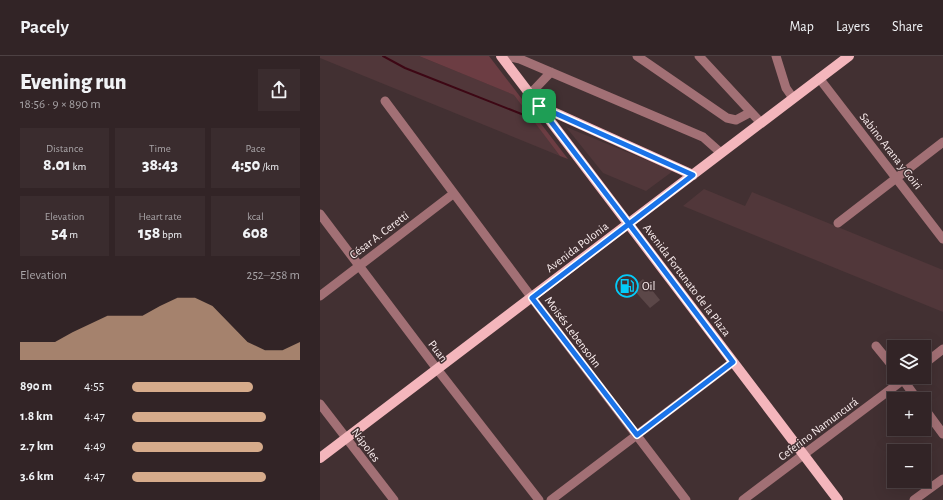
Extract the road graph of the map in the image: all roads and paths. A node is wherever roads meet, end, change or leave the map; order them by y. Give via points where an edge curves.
1 (501, 56) edge
2 (506, 56) edge
3 (637, 56) edge
4 (699, 56) edge
5 (776, 56) edge
6 (849, 56) edge
7 (551, 72) junction
8 (819, 78) junction
9 (530, 94) junction
10 (793, 98) junction
11 (385, 102) dead end
12 (539, 106) junction
13 (751, 112) junction
14 (761, 123) junction
15 (943, 142) edge
16 (721, 153) junction
17 (693, 175) junction
18 (896, 178) junction
19 (453, 194) junction
20 (320, 214) edge
21 (838, 223) dead end
22 (629, 224) junction
23 (943, 239) edge
24 (359, 266) junction
25 (320, 296) edge
26 (532, 298) junction
27 (876, 346) dead end
28 (943, 349) edge
29 (931, 358) edge
30 (887, 359) edge
31 (733, 362) junction
32 (437, 369) junction
33 (896, 384) edge
34 (320, 404) edge
35 (931, 418) edge
36 (943, 434) edge
37 (637, 435) junction
38 (346, 438) junction
39 (803, 454) junction
40 (320, 458) edge
41 (943, 479) edge
42 (394, 500) edge
43 (539, 500) edge
44 (551, 500) edge
45 (686, 500) edge
46 (743, 500) edge
47 (838, 500) edge
48 (914, 500) edge

1 - 9 main road, Avenida Fortunato de la Plaza
2 - 7 street
3 - 13 street via 727,118 736,120
4 - 13 street
5 - 10 street via 786,88
6 - 8 main road, Avenida Polonia
7 - 9 street
7 - 16 street via 703,137
8 - 10 main road, Avenida Polonia
8 - 18 street, Sabino Arana y Goiri
9 - 12 main road, Avenida Fortunato de la Plaza
10 - 14 main road, Avenida Polonia
11 - 19 street, Moisés Lebensohn
12 - 17 main road
12 - 22 main road, Avenida Fortunato de la Plaza
13 - 14 street
14 - 16 main road, Avenida Polonia
15 - 18 street
16 - 17 main road, Avenida Polonia
17 - 22 main road, Avenida Polonia
18 - 21 street
18 - 23 street, Sabino Arana y Goiri
19 - 24 street, César A. Ceretti
19 - 26 street, Moisés Lebensohn
20 - 24 street, Puan
22 - 26 main road, Avenida Polonia
22 - 31 main road, Avenida Fortunato de la Plaza
24 - 25 street, César A. Ceretti
24 - 32 street, Puan
26 - 32 main road, Avenida Polonia
26 - 37 street, Moisés Lebensohn
27 - 30 street
28 - 29 street
31 - 37 street
31 - 39 main road, Avenida Fortunato de la Plaza
32 - 38 main road, Avenida Polonia
32 - 43 street, Puan
33 - 39 street, Ceferino Namuncurá
34 - 38 street, Nápoles
35 - 36 street
37 - 44 street
37 - 45 street, Moisés Lebensohn
38 - 40 main road, Avenida Polonia
38 - 42 street, Nápoles
39 - 46 street, Ceferino Namuncurá
39 - 47 main road, Avenida Fortunato de la Plaza
41 - 48 street

